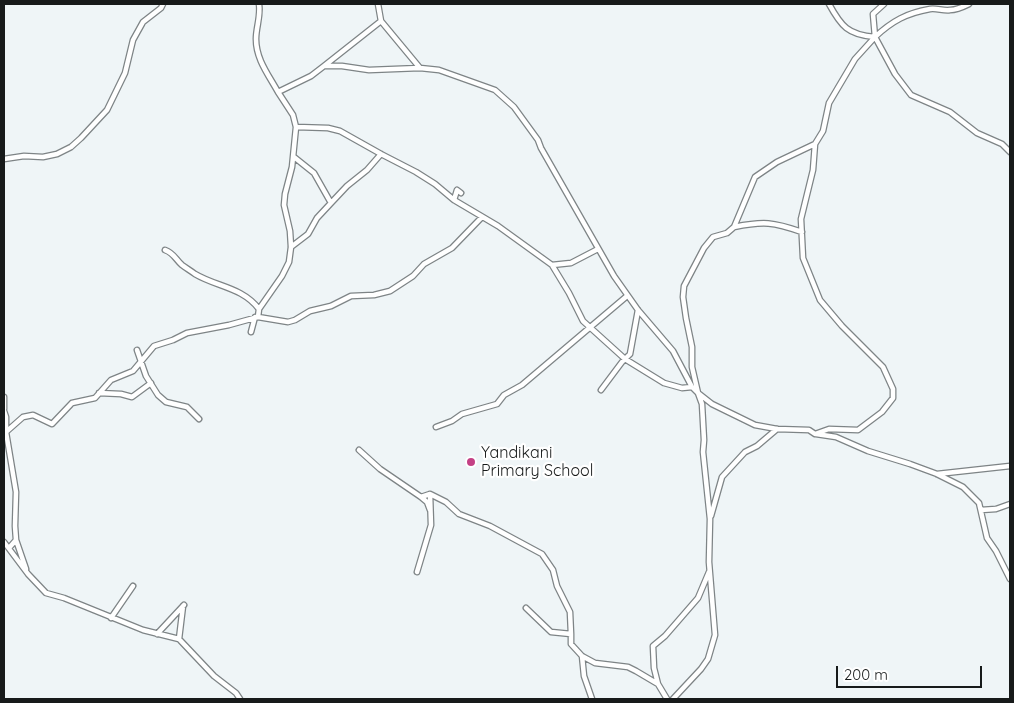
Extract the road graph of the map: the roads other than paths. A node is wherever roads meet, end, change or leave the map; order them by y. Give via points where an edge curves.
1 (163, 4) edge
2 (259, 4) edge
3 (378, 4) edge
4 (829, 4) edge
5 (884, 4) edge
6 (969, 4) edge
7 (381, 21) junction
8 (874, 37) junction
9 (324, 66) junction
10 (420, 68) junction
11 (278, 92) junction
12 (296, 128) junction
13 (815, 144) junction
14 (1010, 152) edge
15 (380, 154) junction
16 (294, 157) junction
17 (4, 159) edge
18 (461, 192) dead end
19 (454, 200) junction
20 (330, 203) junction
21 (482, 217) junction
22 (734, 227) junction
23 (802, 232) junction
24 (291, 247) junction
25 (598, 249) junction
26 (165, 250) dead end
27 (552, 265) junction
28 (628, 296) junction
29 (259, 309) junction
30 (638, 310) junction
31 (257, 317) junction
32 (590, 328) junction
33 (251, 332) dead end
34 (137, 350) dead end
35 (625, 359) junction
36 (142, 363) junction
37 (151, 383) junction
38 (692, 387) junction
39 (601, 390) dead end
40 (99, 393) junction
41 (698, 393) junction
42 (4, 397) edge
43 (4, 410) edge
44 (199, 419) dead end
45 (4, 421) edge
46 (436, 427) dead end
47 (777, 430) junction
48 (6, 432) junction
49 (815, 434) junction
50 (359, 450) dead end
51 (1010, 466) edge
52 (937, 474) junction
53 (430, 494) junction
54 (420, 496) junction
55 (979, 502) junction
56 (1010, 504) edge
57 (430, 510) junction
58 (710, 519) junction
59 (16, 540) junction
60 (4, 542) edge
61 (9, 548) junction
62 (710, 569) junction
63 (417, 572) dead end
64 (28, 574) junction
65 (1010, 579) edge
66 (133, 586) dead end
67 (526, 608) dead end
68 (111, 618) junction
69 (157, 634) junction
70 (571, 634) junction
71 (178, 639) junction
72 (582, 656) junction
73 (658, 684) junction
74 (666, 697) edge
75 (240, 699) edge
76 (592, 699) edge
77 (660, 699) edge
78 (673, 699) edge

1 - 17 street via 143,22 133,40 125,73 107,110 81,138 57,154
2 - 11 street via 257,56
3 - 7 street
4 - 8 street via 844,27 859,36
5 - 8 street via 872,14
6 - 8 street via 950,10 931,9 909,14 896,19
7 - 9 street
7 - 10 street
8 - 13 street via 855,59 829,103 823,131
8 - 14 street via 911,95 950,112 976,133 1002,144
9 - 10 street via 369,70
9 - 11 street via 312,76
10 - 25 street via 439,70 495,90 514,107 538,140
11 - 12 street via 293,115
12 - 15 street via 328,128
12 - 16 street
13 - 22 street via 754,177
13 - 23 street via 813,170 801,219
15 - 19 street via 416,172
15 - 20 street
16 - 20 street via 314,173
16 - 24 street via 284,205
18 - 19 street via 458,190
19 - 21 street
20 - 24 street via 308,234
21 - 27 street
21 - 31 street via 452,248 424,264 413,276 390,291 351,296 288,322
22 - 23 street via 760,222
22 - 41 street via 713,237 684,286 692,367
23 - 49 street via 803,258 820,300 883,367 893,389 893,398 882,412 858,430 828,429
24 - 29 street via 289,262 282,276
25 - 27 street via 571,263
25 - 28 street
26 - 29 street via 171,252 181,265 211,283 251,299
27 - 32 street
28 - 30 street
28 - 32 street
29 - 31 street
30 - 35 street via 630,354
30 - 38 street via 673,351
31 - 33 street
31 - 36 street via 187,333 154,346
32 - 35 street
32 - 46 street via 522,385 504,395 497,404 462,414
34 - 36 street
35 - 38 street via 664,383
35 - 39 street
36 - 37 street
36 - 40 street via 134,371 111,380
37 - 40 street via 132,397
37 - 44 street via 166,402 187,407
38 - 41 street
40 - 48 street via 95,398 72,403 52,424 33,414 23,417
41 - 47 street via 712,404 755,425
41 - 58 street via 702,404
42 - 43 street
43 - 45 street
45 - 48 street
47 - 49 street via 809,430
47 - 58 street via 745,452 722,477
48 - 59 street via 16,492
49 - 52 street via 836,437
50 - 54 street via 380,469
51 - 52 street
52 - 55 street via 963,487
53 - 54 street
53 - 57 street
53 - 70 street via 459,514 490,526 542,554 553,570 570,612
54 - 57 street
55 - 56 street via 981,510 996,510
55 - 65 street via 987,538
57 - 63 street via 431,525
58 - 62 street
59 - 61 street
59 - 64 street
60 - 61 street
61 - 64 street
62 - 73 street via 698,598 653,646
62 - 78 street via 715,635 708,659
64 - 68 street via 46,593
66 - 68 street
67 - 70 street via 551,632
68 - 69 street
69 - 71 street
69 - 71 street via 184,605
70 - 72 street via 571,644
71 - 75 street
72 - 73 street via 595,663 628,667
72 - 76 street via 584,676
73 - 74 street
74 - 77 street

